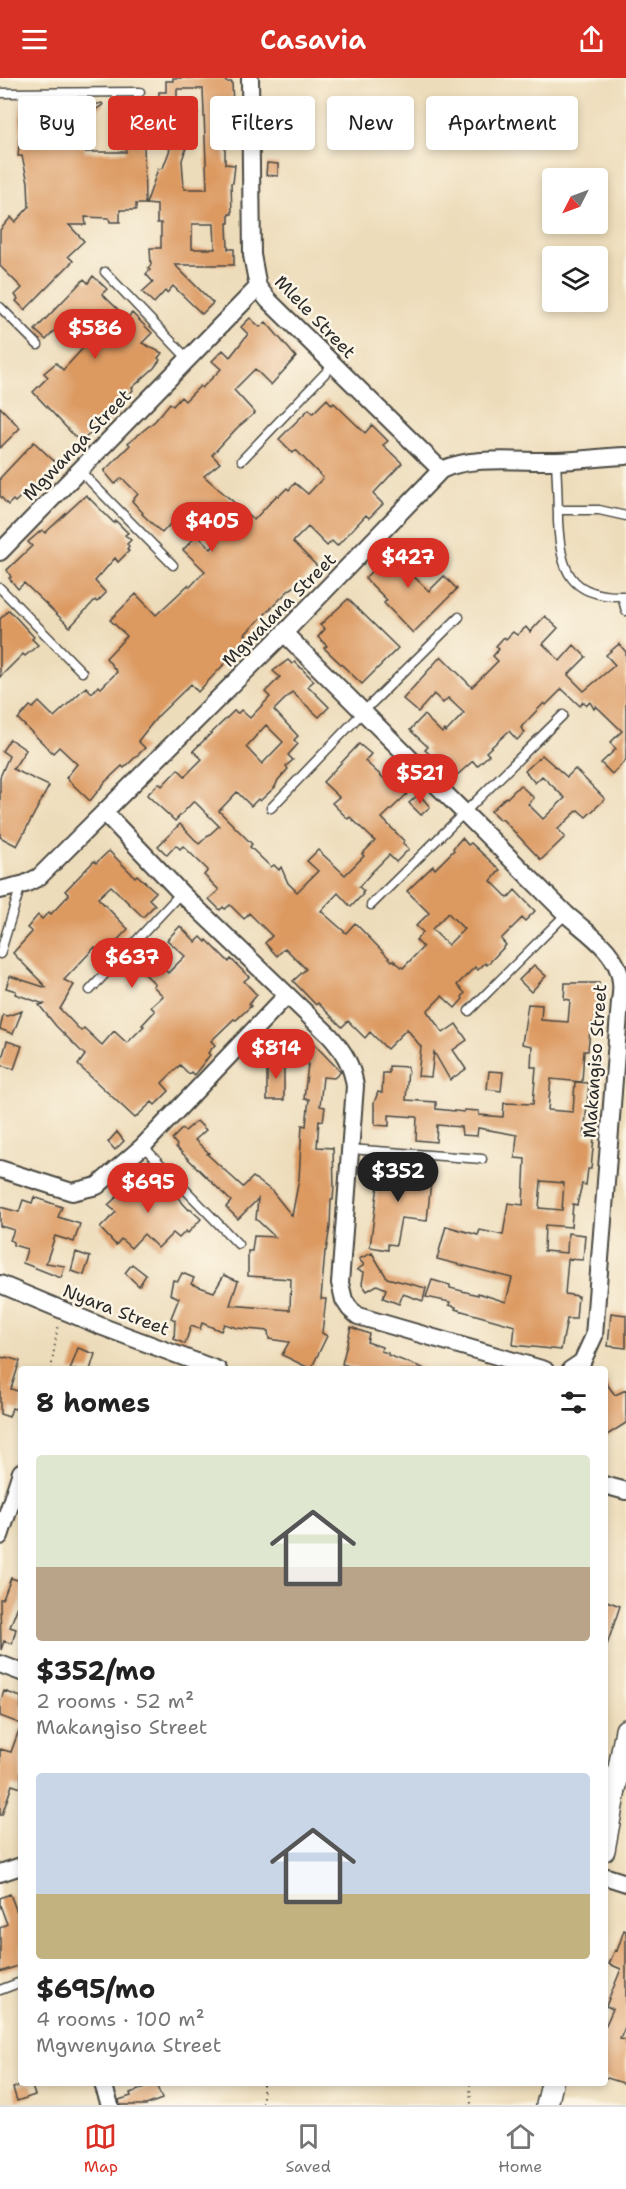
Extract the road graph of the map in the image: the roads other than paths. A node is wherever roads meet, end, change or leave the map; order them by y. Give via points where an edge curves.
1 (250, 78) edge
2 (140, 92) dead end
3 (0, 93) edge
4 (105, 272) dead end
5 (258, 287) junction
6 (0, 307) edge
7 (38, 345) dead end
8 (187, 358) junction
9 (333, 365) junction
10 (626, 456) edge
11 (242, 460) dead end
12 (556, 461) junction
13 (441, 470) junction
14 (80, 471) junction
15 (558, 510) junction
16 (626, 516) edge
17 (0, 552) edge
18 (173, 565) dead end
19 (0, 588) edge
20 (624, 596) edge
21 (626, 610) edge
22 (459, 617) dead end
23 (284, 633) junction
24 (82, 672) dead end
25 (363, 712) junction
26 (563, 715) dead end
27 (271, 808) dead end
28 (105, 813) junction
29 (464, 813) junction
30 (21, 885) junction
31 (0, 890) edge
32 (182, 893) junction
33 (371, 905) dead end
34 (566, 914) junction
35 (0, 954) edge
36 (90, 990) dead end
37 (287, 995) junction
38 (469, 1011) dead end
39 (143, 1146) junction
40 (350, 1149) junction
41 (482, 1159) dead end
42 (0, 1169) edge
43 (238, 1244) dead end
44 (0, 1284) edge
45 (208, 1366) edge
46 (531, 1366) edge
47 (576, 1366) edge
48 (18, 1481) edge
49 (608, 1486) edge
50 (626, 1491) edge
51 (0, 1536) edge
52 (0, 1664) edge
53 (18, 1671) edge
54 (626, 1731) edge
55 (608, 1828) edge
56 (18, 1867) edge
57 (0, 1873) edge
58 (608, 1877) edge
59 (626, 1883) edge
60 (18, 1983) edge
61 (0, 1990) edge
62 (104, 2086) edge
63 (552, 2086) edge
64 (110, 2105) edge
65 (547, 2105) edge

1 - 5 street, Mlele Street via 252,255
2 - 3 lane
4 - 8 lane
5 - 8 street, Mgwanqa Street
5 - 9 street, Mlele Street
6 - 7 lane
8 - 14 street, Mgwanqa Street
9 - 11 lane
9 - 13 street, Mlele Street
10 - 12 street
12 - 13 street via 479,462
12 - 15 lane
13 - 23 street, Mgwalana Street
14 - 17 street, Mgwanqa Street
14 - 18 lane
15 - 16 lane via 599,510
15 - 20 lane via 559,544 568,574 592,593
19 - 24 lane
20 - 21 lane
22 - 25 lane
23 - 25 street, Makangiso Street
23 - 28 street, Mgwalana Street
25 - 27 lane
25 - 29 street, Makangiso Street
26 - 29 lane
28 - 30 street, Mgwalana Street via 39,877
28 - 32 street
29 - 33 lane
29 - 34 street, Makangiso Street
30 - 31 street, Mgwalana Street
30 - 35 lane
32 - 36 lane
32 - 37 street
34 - 38 lane
34 - 47 street, Makangiso Street via 610,955 621,982 594,1336 582,1362
37 - 39 street
37 - 40 street via 330,1035 353,1071
39 - 42 street via 98,1186 87,1190 72,1192
39 - 43 lane
40 - 41 lane
40 - 46 street via 340,1283 350,1309 358,1316
44 - 45 street, Nyara Street
48 - 51 street
49 - 50 street
52 - 53 street
54 - 55 street
56 - 57 street
58 - 59 street
60 - 61 lane
62 - 64 street
63 - 65 street

